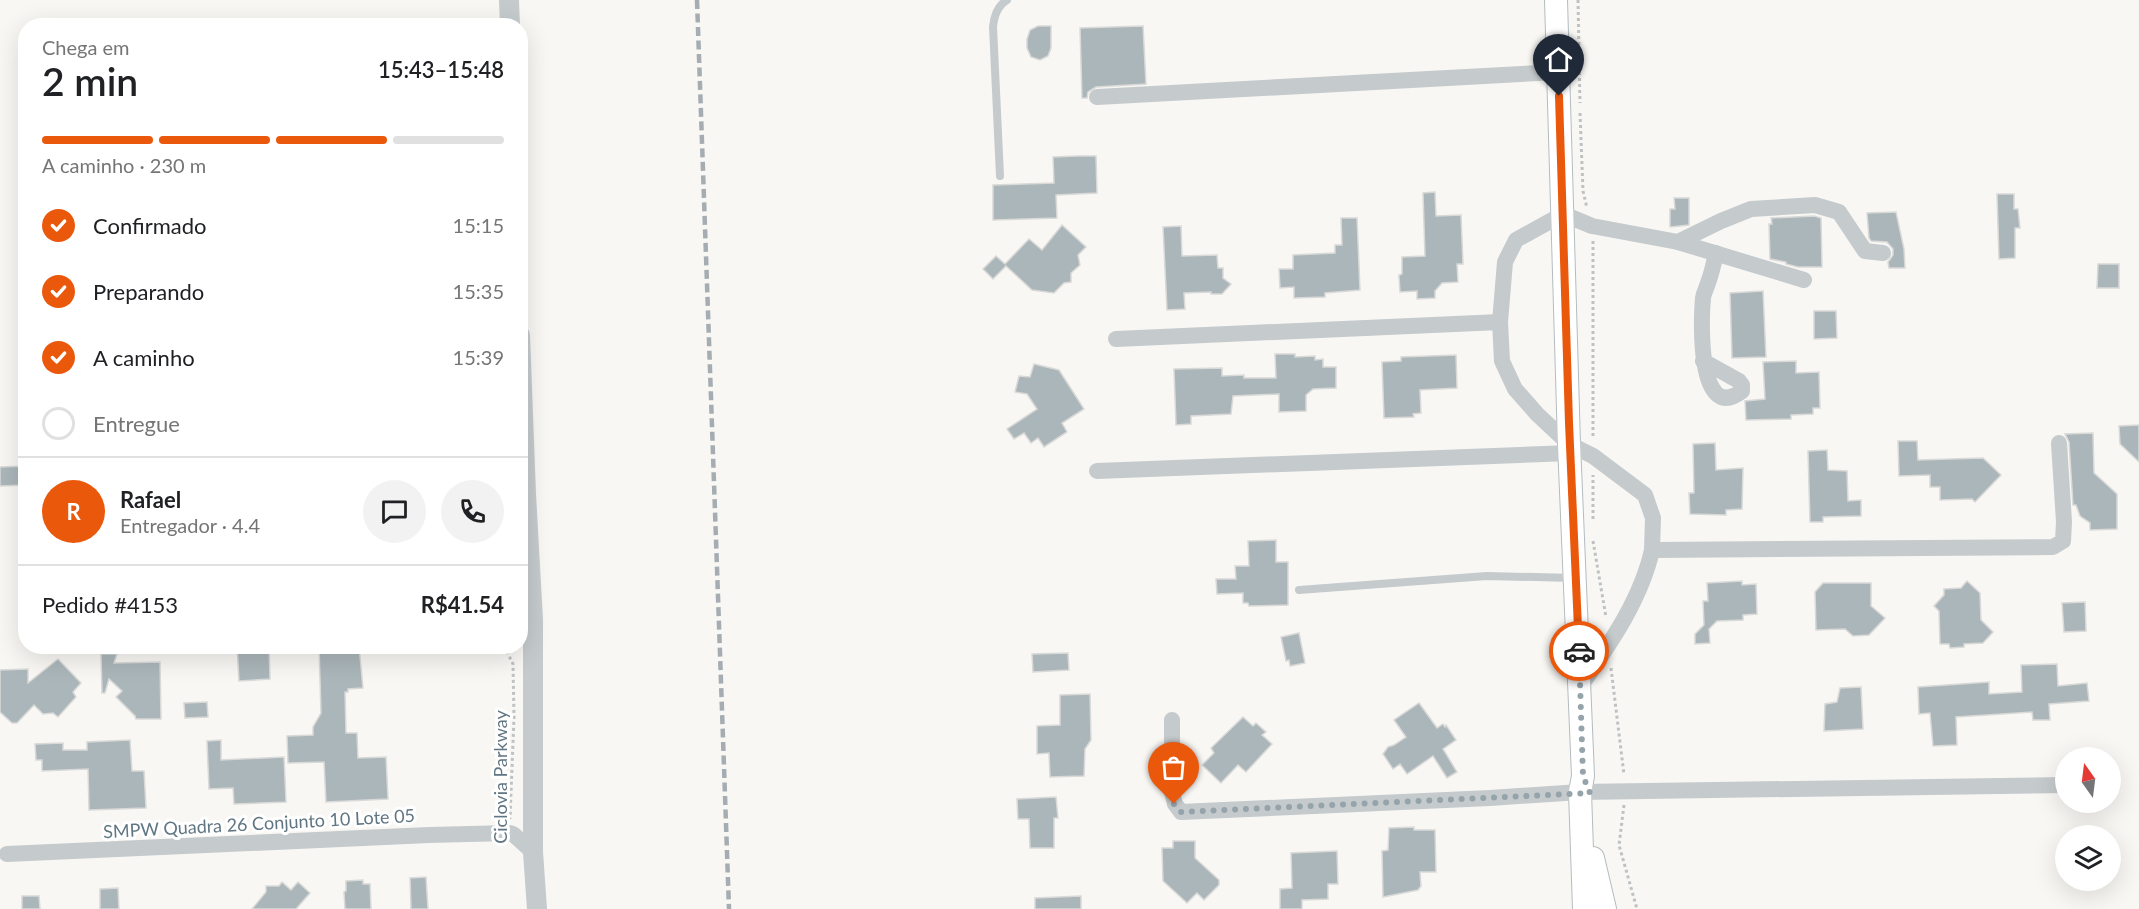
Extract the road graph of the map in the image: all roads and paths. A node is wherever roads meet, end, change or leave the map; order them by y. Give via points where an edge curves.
1 (509, 0) edge
2 (1007, 0) edge
3 (1556, 0) edge
4 (510, 18) edge
5 (1558, 72) junction
6 (1097, 97) dead end
7 (1000, 176) dead end
8 (1563, 214) junction
9 (1678, 242) junction
10 (1716, 253) junction
11 (1883, 253) dead end
12 (1804, 280) dead end
13 (1500, 322) junction
14 (1116, 339) dead end
15 (1703, 361) dead end
16 (2059, 443) dead end
17 (1569, 449) junction
18 (1097, 471) dead end
19 (1652, 550) junction
20 (1575, 578) junction
21 (1299, 590) dead end
22 (528, 651) edge
23 (508, 654) edge
24 (1580, 687) junction
25 (1172, 720) dead end
26 (2055, 785) edge
27 (1585, 787) junction
28 (533, 815) junction
29 (512, 833) junction
30 (533, 852) junction
31 (7, 854) dead end
32 (537, 909) edge
33 (1584, 909) edge
34 (1605, 909) edge

1 - 4 street
2 - 7 lane via 998,8 993,27
3 - 5 main road
5 - 6 street
5 - 8 main road
8 - 9 street via 1592,226
8 - 13 street via 1516,240 1505,262
8 - 17 main road
9 - 10 street
9 - 11 street via 1751,209 1815,205 1839,212 1865,252
10 - 12 street
10 - 15 street via 1704,294
13 - 14 street
13 - 17 street via 1502,361 1515,390
16 - 19 street via 2063,541 2053,547
17 - 18 street
17 - 19 street via 1593,456 1646,495 1653,518
17 - 20 main road
19 - 24 street via 1646,575 1609,645
20 - 21 lane via 1487,576
20 - 24 main road
22 - 28 street
23 - 29 path, Ciclovia Parkway via 513,664
24 - 27 main road
25 - 27 street via 1172,792 1174,804 1181,812 1490,798
26 - 27 street
27 - 33 main road
27 - 34 main road via 1593,863
28 - 29 street
28 - 30 street
29 - 30 street
29 - 31 street, SMPW Quadra 26 Conjunto 10 Lote 05
30 - 32 street

